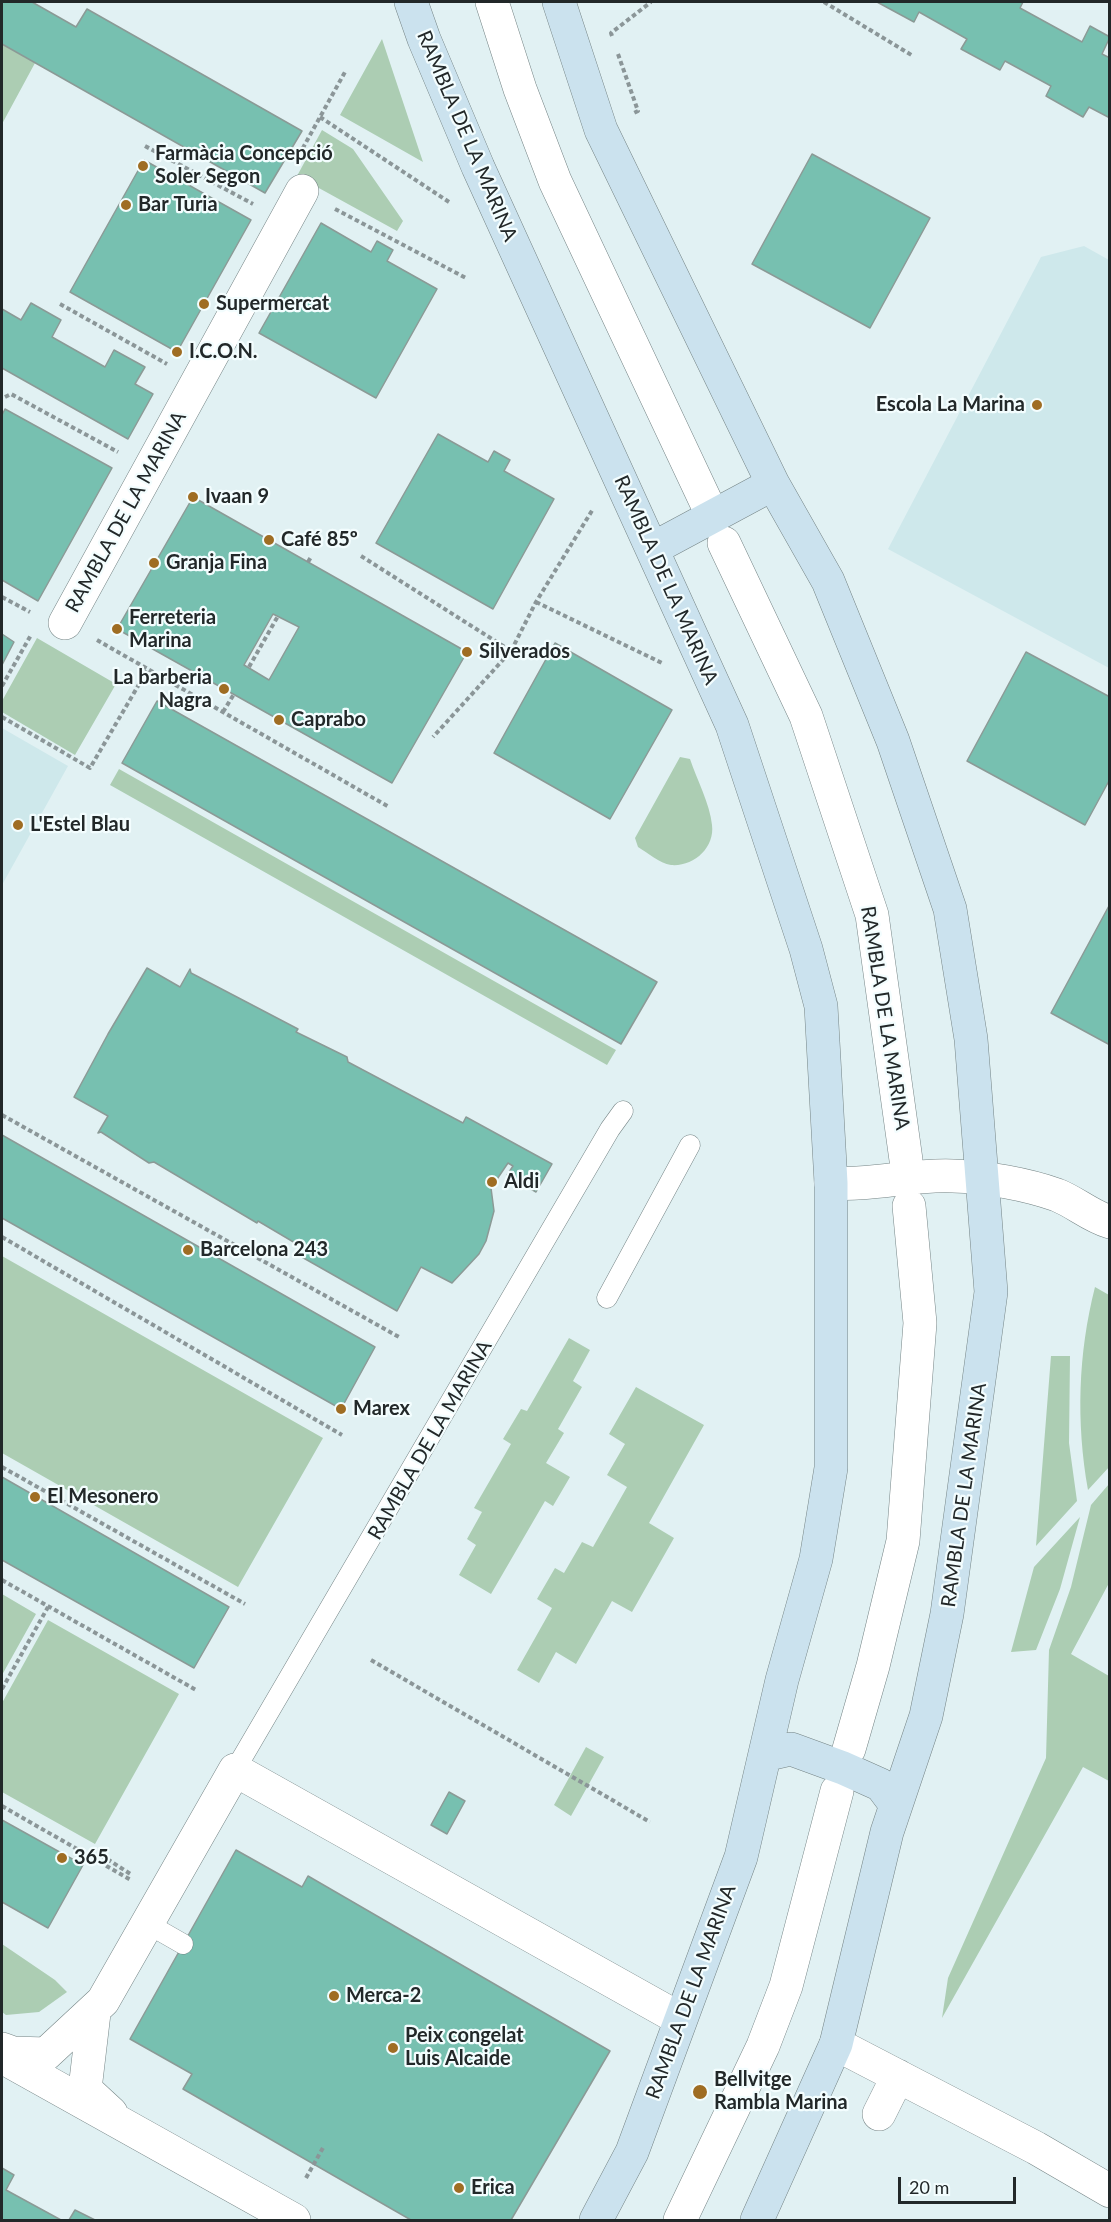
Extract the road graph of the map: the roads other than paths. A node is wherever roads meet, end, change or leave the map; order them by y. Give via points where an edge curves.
1 (411, 2) edge
2 (492, 2) edge
3 (560, 2) edge
4 (302, 191) road end
5 (773, 484) junction
6 (706, 504) dead end
7 (724, 543) dead end
8 (652, 549) junction
9 (50, 625) road end
10 (624, 1110) dead end
11 (690, 1145) dead end
12 (906, 1160) dead end
13 (981, 1179) junction
14 (831, 1184) junction
15 (909, 1206) dead end
16 (1110, 1222) edge
17 (607, 1298) dead end
18 (849, 1749) dead end
19 (765, 1755) junction
20 (236, 1770) junction
21 (837, 1791) dead end
22 (896, 1805) junction
23 (148, 1924) junction
24 (183, 1944) dead end
25 (94, 2013) junction
26 (680, 2019) junction
27 (836, 2044) junction
28 (2, 2049) edge
29 (2, 2057) edge
30 (898, 2076) junction
31 (879, 2114) dead end
32 (130, 2130) junction
33 (1110, 2191) edge
34 (294, 2220) edge
35 (596, 2220) edge
36 (680, 2220) edge
37 (757, 2220) edge

1 - 8 street, RAMBLA DE LA MARINA via 482,175
2 - 6 street via 555,181
3 - 5 street, RAMBLA DE LA MARINA via 601,130
4 - 9 street, RAMBLA DE LA MARINA via 149,469
5 - 8 street
5 - 13 street, RAMBLA DE LA MARINA via 828,581 893,741 951,909 971,1039
7 - 12 street, RAMBLA DE LA MARINA via 806,716 872,915
8 - 14 street, RAMBLA DE LA MARINA via 732,725 806,949 821,1006
10 - 20 lane, RAMBLA DE LA MARINA
11 - 17 lane
13 - 14 street via 906,1177 855,1185
13 - 16 street via 1058,1196
13 - 22 street, RAMBLA DE LA MARINA via 992,1292 947,1614 927,1716
14 - 19 street, RAMBLA DE LA MARINA via 831,1468 816,1559
15 - 18 street via 920,1323 903,1541
19 - 22 street via 791,1749 833,1764 880,1785
19 - 26 street, RAMBLA DE LA MARINA via 741,1857
20 - 23 street
20 - 26 street
21 - 36 street via 786,1986 763,2046
22 - 27 street, RAMBLA DE LA MARINA
23 - 24 lane
23 - 25 street
25 - 28 street via 46,2054
25 - 32 street via 85,2089
26 - 35 street, RAMBLA DE LA MARINA via 632,2152
27 - 30 street
27 - 37 street, RAMBLA DE LA MARINA
29 - 32 street
30 - 31 street
30 - 33 street
32 - 34 street

